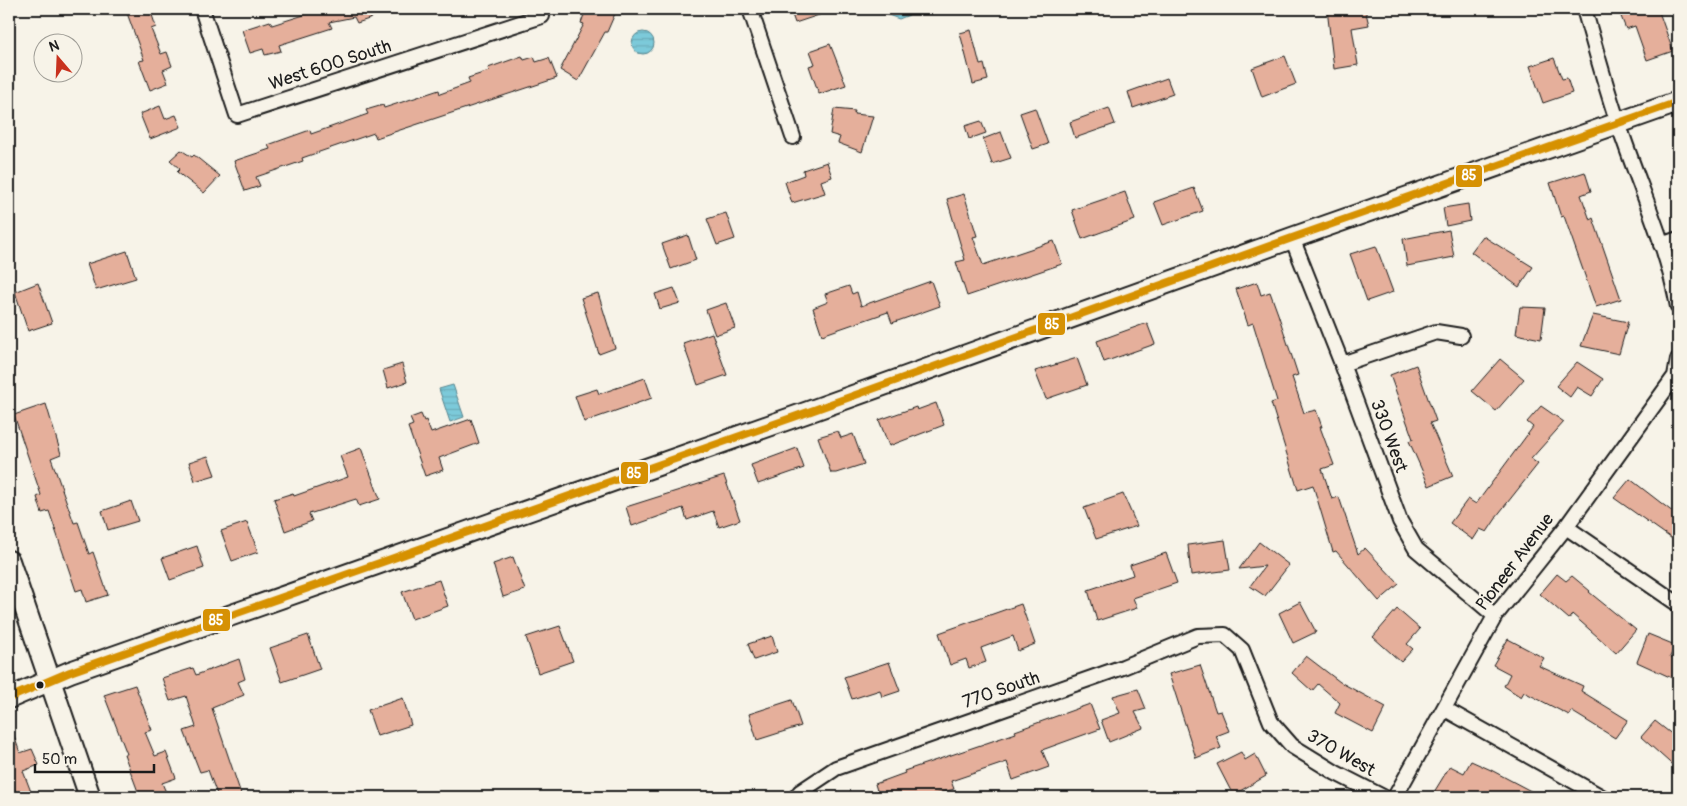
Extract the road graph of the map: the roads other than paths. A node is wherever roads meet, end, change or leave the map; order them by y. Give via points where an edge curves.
1 (202, 9) edge
2 (750, 9) edge
3 (1584, 9) edge
4 (541, 12) edge
5 (1678, 102) edge
6 (1618, 124) junction
7 (793, 137) dead end
8 (1292, 238) junction
9 (1678, 239) edge
10 (1661, 245) junction
11 (1678, 307) edge
12 (1461, 336) dead end
13 (1678, 359) edge
14 (1342, 364) junction
15 (1677, 377) edge
16 (1566, 526) junction
17 (9, 561) edge
18 (1678, 604) edge
19 (1495, 616) junction
20 (1225, 635) joint
21 (50, 680) junction
22 (9, 698) edge
23 (1445, 709) junction
24 (90, 797) edge
25 (796, 797) edge
26 (1383, 797) edge
27 (1395, 797) edge
28 (1602, 797) edge

1 - 4 street, West 600 South via 237,115
2 - 7 street
3 - 6 street
5 - 6 street
6 - 8 street
6 - 10 street
8 - 14 street, 330 West
8 - 21 street via 811,412
9 - 10 street
10 - 11 street
12 - 14 street via 1436,332
13 - 15 street, Pioneer Avenue
14 - 19 street, 330 West via 1400,521 1416,549
15 - 16 street, Pioneer Avenue
16 - 18 street
16 - 19 street, Pioneer Avenue
17 - 21 street
19 - 23 street, Pioneer Avenue
20 - 25 street, 770 South via 1198,636 1123,667 836,768
20 - 26 street, 370 West via 1242,650 1271,722 1292,746
21 - 22 street
21 - 24 street
23 - 27 street, Pioneer Avenue
23 - 28 street

